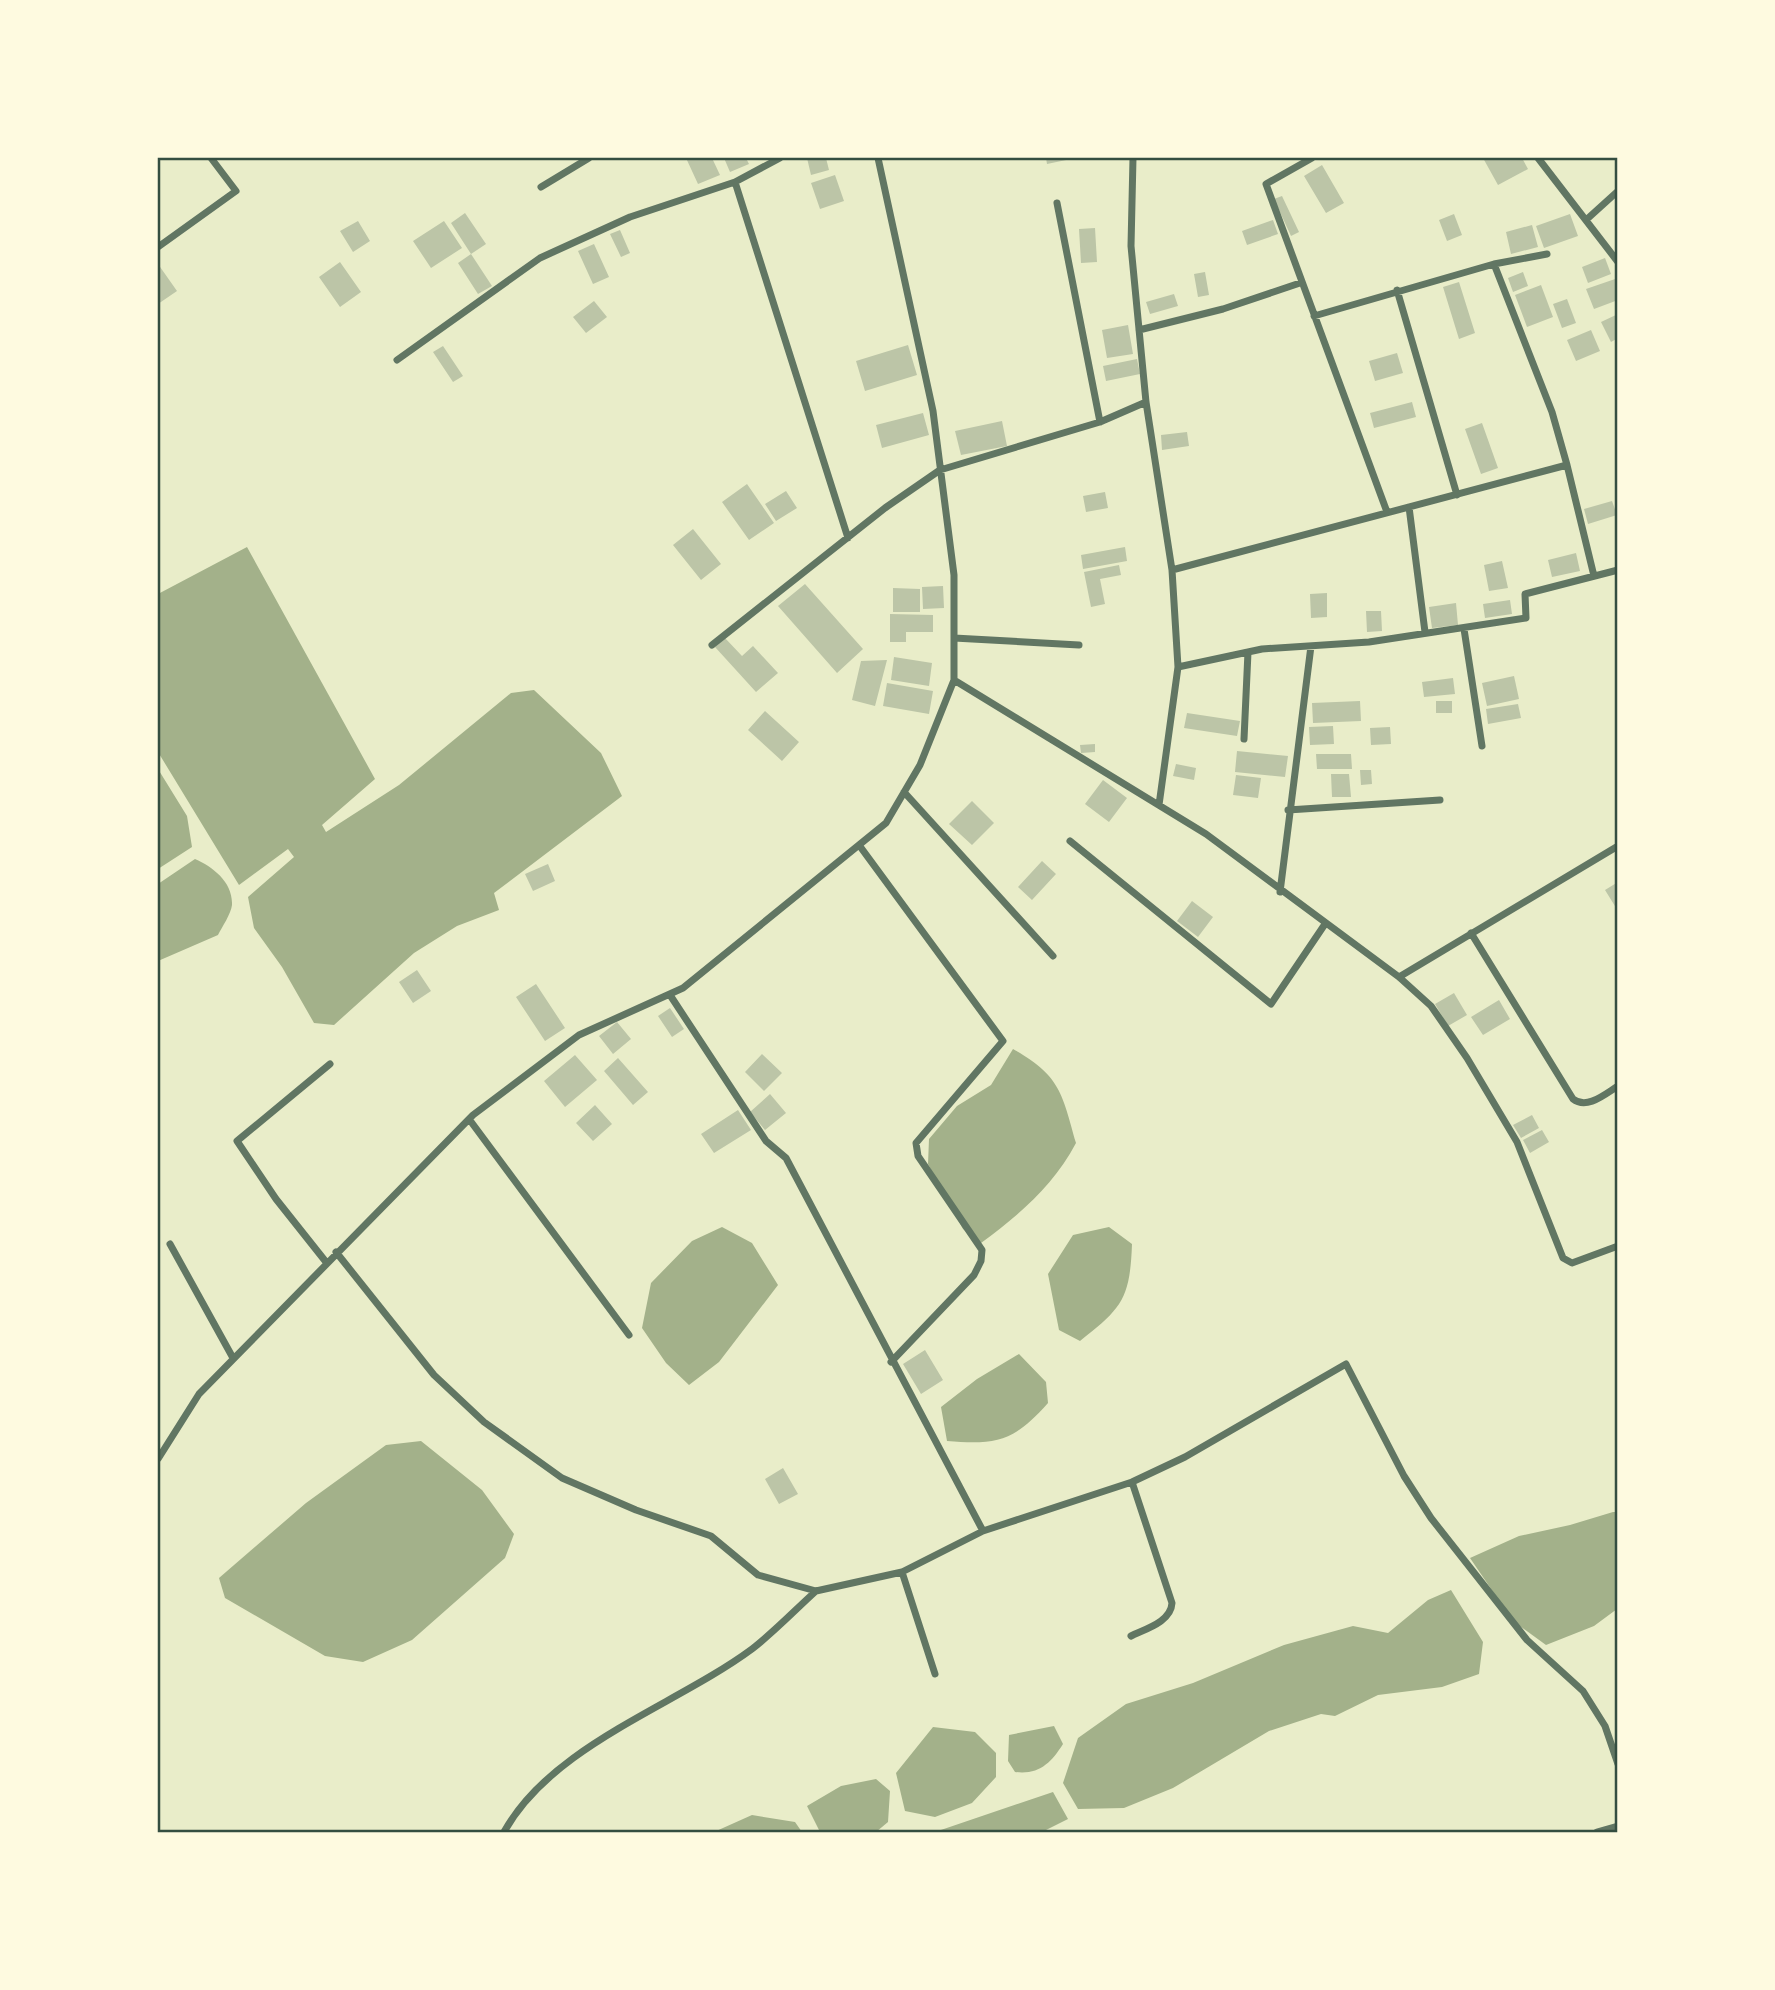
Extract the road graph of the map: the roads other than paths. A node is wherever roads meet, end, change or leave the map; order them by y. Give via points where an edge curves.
1 (211, 158) edge
2 (589, 158) edge
3 (780, 158) edge
4 (878, 158) edge
5 (1133, 158) edge
6 (1312, 158) edge
7 (1538, 158) edge
8 (735, 182) junction
9 (541, 187) dead end
10 (1618, 191) edge
11 (1057, 203) dead end
12 (1586, 220) junction
13 (158, 247) edge
14 (1614, 251) edge
15 (1547, 254) dead end
16 (1618, 262) edge
17 (1494, 264) junction
18 (1300, 283) junction
19 (1397, 290) junction
20 (1314, 316) junction
21 (1139, 330) junction
22 (397, 360) dead end
23 (1146, 402) junction
24 (1100, 422) junction
25 (1567, 465) junction
26 (940, 470) junction
27 (1457, 495) junction
28 (1409, 507) junction
29 (1387, 512) junction
30 (848, 538) junction
31 (1171, 570) junction
32 (1618, 570) edge
33 (1594, 576) junction
34 (1464, 629) junction
35 (1425, 632) junction
36 (954, 638) junction
37 (712, 645) dead end
38 (1079, 645) dead end
39 (1311, 646) junction
40 (1248, 652) junction
41 (1178, 667) junction
42 (954, 680) junction
43 (1244, 739) dead end
44 (1482, 746) dead end
45 (904, 792) junction
46 (1440, 800) dead end
47 (1160, 805) junction
48 (1288, 810) junction
49 (1070, 841) dead end
50 (859, 845) junction
51 (1618, 846) edge
52 (1280, 892) junction
53 (1325, 924) junction
54 (1471, 933) junction
55 (1053, 956) dead end
56 (1399, 977) junction
57 (670, 995) junction
58 (330, 1064) dead end
59 (1618, 1086) edge
60 (469, 1119) junction
61 (170, 1244) dead end
62 (1618, 1246) edge
63 (336, 1252) junction
64 (326, 1262) junction
65 (629, 1335) dead end
66 (233, 1358) junction
67 (891, 1362) junction
68 (158, 1458) edge
69 (1132, 1482) junction
70 (983, 1531) junction
71 (902, 1572) junction
72 (816, 1591) junction
73 (1131, 1636) dead end
74 (935, 1674) dead end
75 (1618, 1764) edge
76 (1618, 1826) edge
77 (504, 1832) edge
78 (1597, 1832) edge

1 - 13 street via 236,191
2 - 9 street
3 - 8 street
4 - 26 street via 933,411
5 - 21 street via 1131,246
6 - 18 street via 1266,184
7 - 12 street
8 - 22 street via 630,217 540,258
8 - 30 street
10 - 12 street
11 - 24 street
12 - 14 street
14 - 16 street
15 - 17 street
17 - 19 street
17 - 25 street via 1552,412
18 - 20 street
18 - 21 street
19 - 20 street
19 - 27 street
20 - 29 street
21 - 23 street
23 - 24 street
23 - 31 street
24 - 26 street
25 - 27 street
25 - 33 street
26 - 30 street
26 - 36 street via 954,575
27 - 28 street
28 - 29 street
28 - 35 street
29 - 31 street
30 - 37 street
31 - 41 street
32 - 33 street
33 - 34 street via 1525,594 1526,618
34 - 35 street
34 - 44 street
35 - 39 street
36 - 38 street
36 - 42 street
39 - 40 street
39 - 48 street
40 - 41 street
40 - 43 street
41 - 47 street
42 - 45 street via 920,765
42 - 47 street
45 - 50 street via 886,823
45 - 55 street
46 - 48 street
47 - 52 street via 1206,834
48 - 52 street
49 - 53 street via 1271,1004
50 - 57 street
50 - 67 street via 1003,1041 916,1143 918,1156 982,1250 981,1261 974,1275
51 - 54 street
52 - 53 street
53 - 56 street
54 - 56 street
54 - 59 street via 1573,1100 1588,1103
56 - 62 street via 1431,1006 1510,1130 1563,1258 1572,1263
57 - 60 street via 579,1035
57 - 67 street via 766,1141 786,1158
58 - 64 street via 237,1141
60 - 63 street
60 - 65 street
61 - 66 street
63 - 64 street
63 - 72 street via 434,1375 484,1422 562,1478 711,1536 758,1575
64 - 66 street
66 - 68 street via 199,1394
67 - 70 street
69 - 70 street
69 - 73 street via 1172,1611
69 - 75 street via 1185,1457 1346,1364 1431,1518 1527,1640 1583,1691 1605,1726
70 - 71 street
71 - 72 street
71 - 74 street
72 - 77 street via 752,1648 582,1753 538,1788
76 - 78 street

